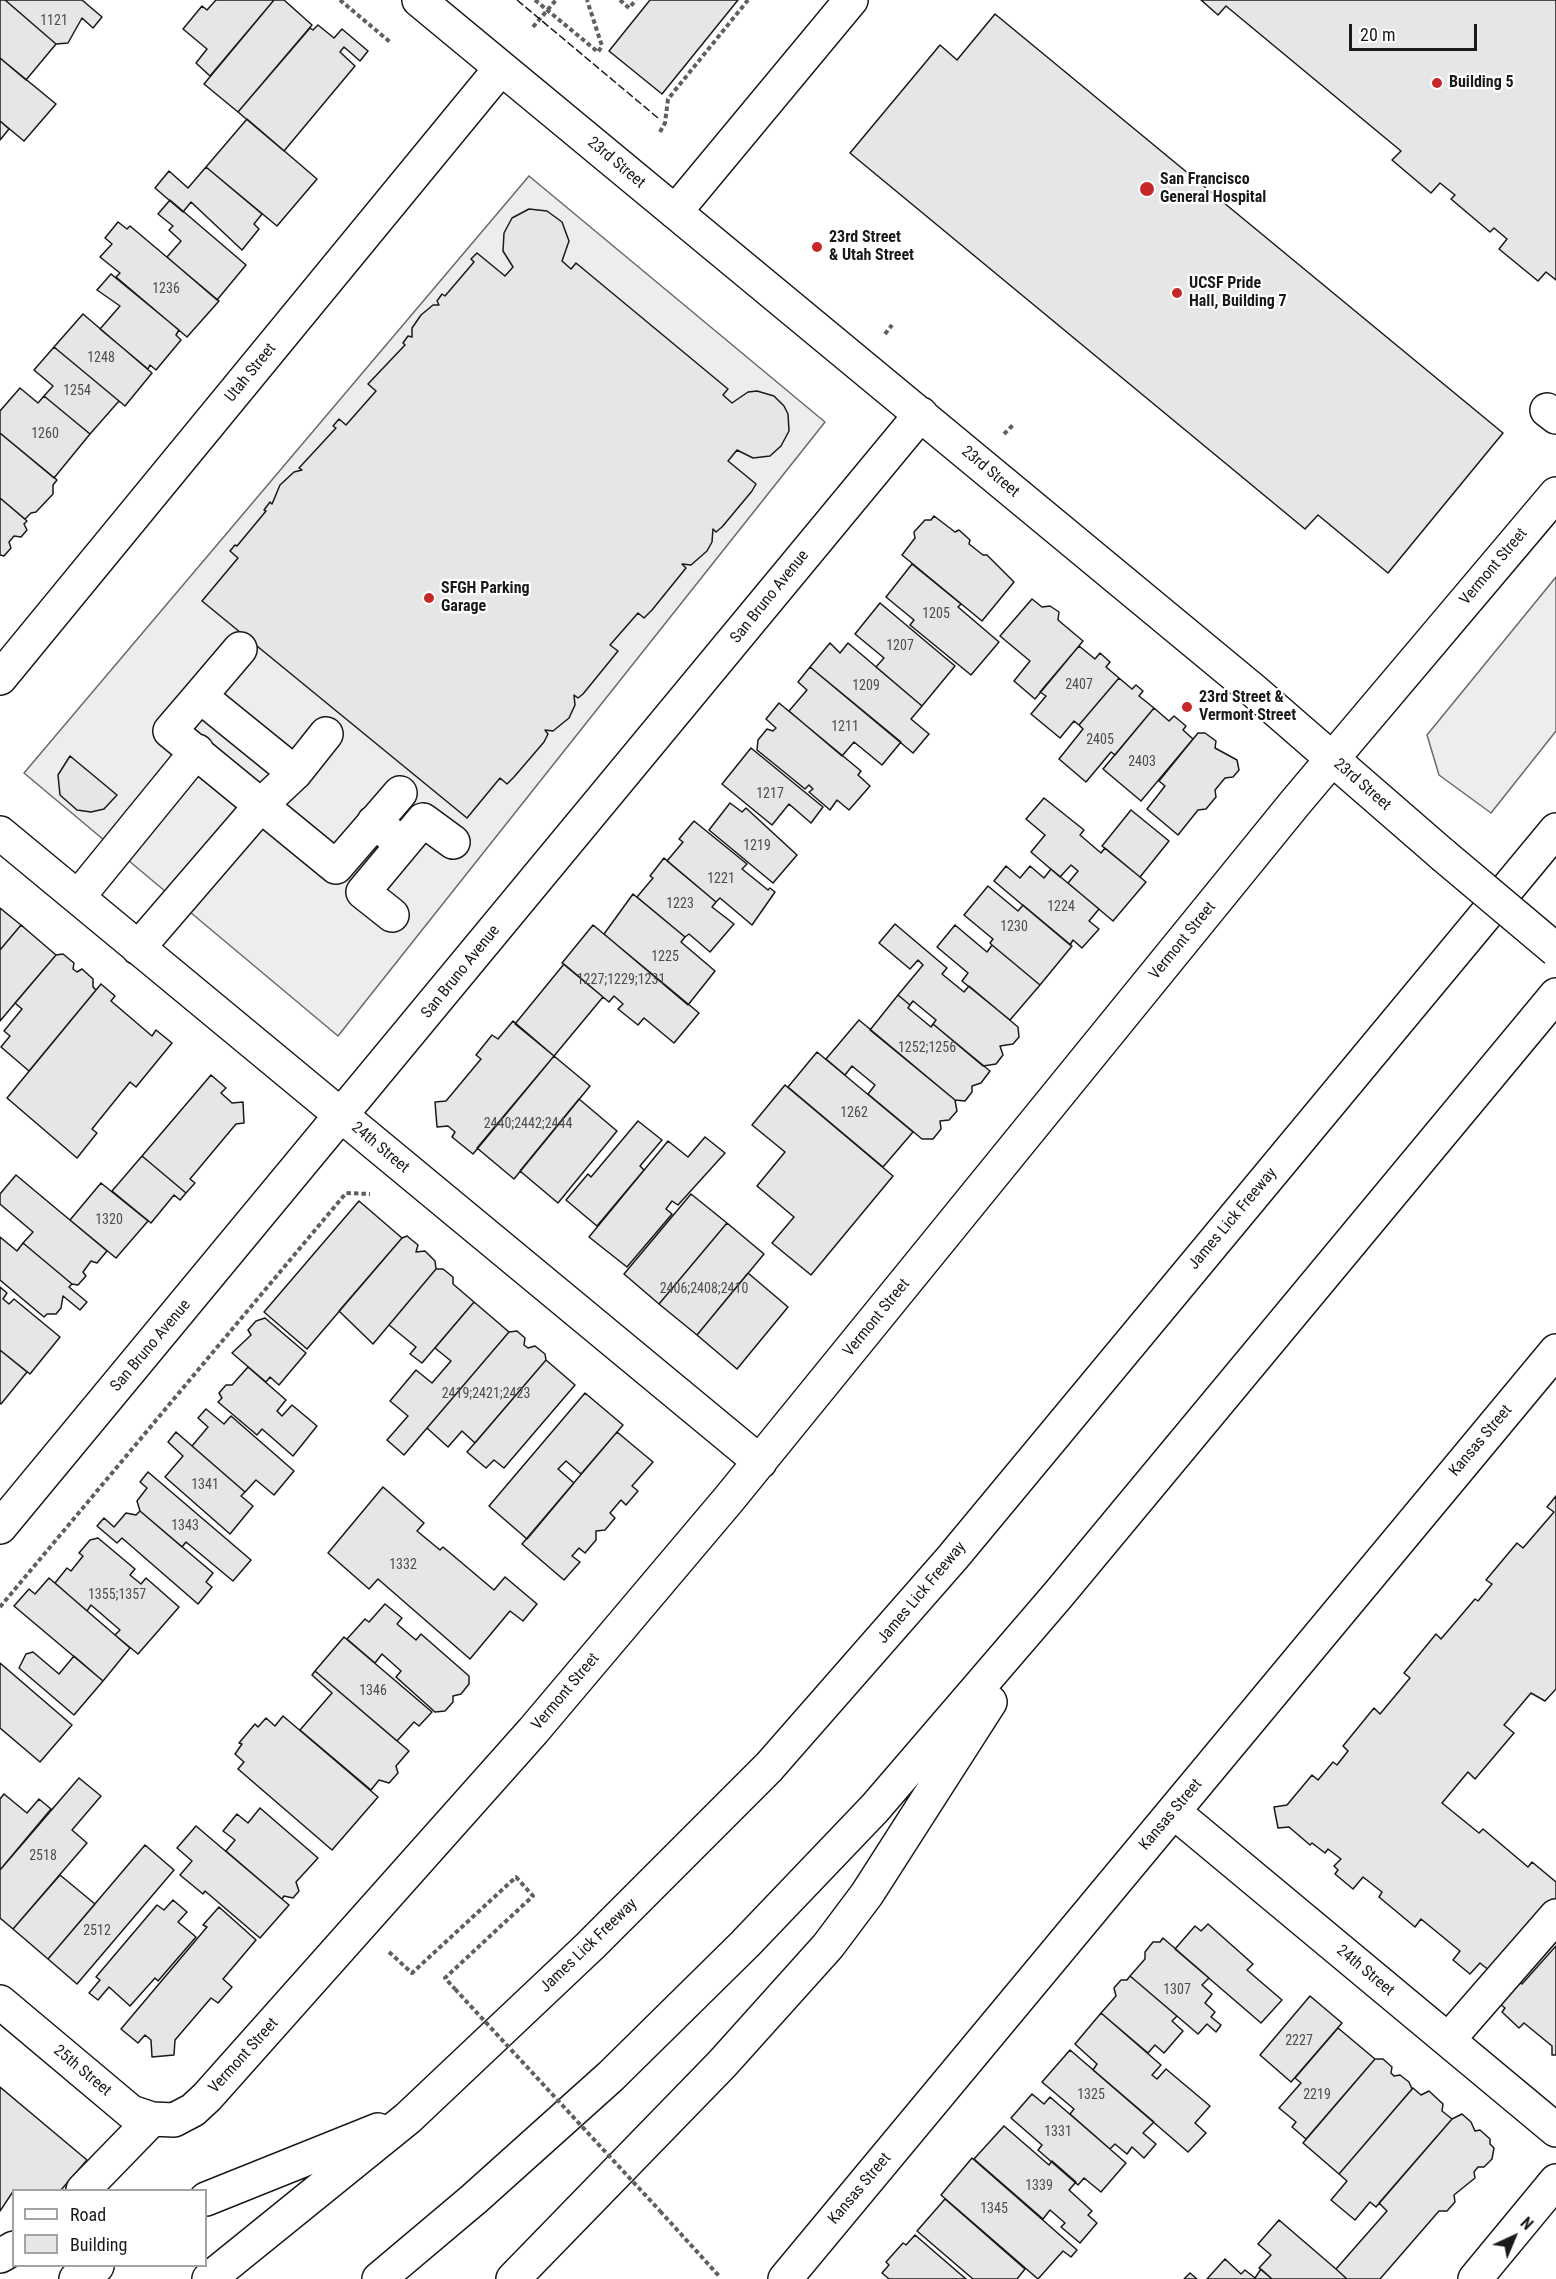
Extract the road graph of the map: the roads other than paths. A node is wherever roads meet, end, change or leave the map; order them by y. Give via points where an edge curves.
1 (419, 0) edge
2 (851, 0) edge
3 (501, 68) junction
4 (675, 212) junction
5 (921, 414) junction
6 (1556, 494) edge
7 (240, 649) dead end
8 (0, 678) edge
9 (200, 696) junction
10 (326, 734) dead end
11 (197, 751) junction
12 (1332, 758) junction
13 (296, 773) junction
14 (400, 793) dead end
15 (262, 804) junction
16 (374, 822) junction
17 (1556, 830) edge
18 (0, 833) edge
19 (453, 842) dead end
20 (403, 844) junction
21 (78, 897) junction
22 (392, 915) dead end
23 (138, 948) junction
24 (1556, 950) edge
25 (1556, 995) edge
26 (342, 1117) junction
27 (1556, 1351) edge
28 (760, 1462) junction
29 (0, 1527) edge
30 (1058, 1595) junction
31 (1174, 1812) junction
32 (1556, 1916) edge
33 (0, 2002) edge
34 (1448, 2040) junction
35 (408, 2118) junction
36 (163, 2120) junction
37 (1556, 2130) edge
38 (1556, 2181) edge
39 (84, 2189) edge
40 (207, 2199) edge
41 (94, 2267) edge
42 (76, 2279) edge
43 (209, 2279) edge
44 (379, 2279) edge
45 (513, 2279) edge
46 (785, 2279) edge
47 (1475, 2279) edge

1 - 3 main road, 23rd Street
2 - 4 main road
3 - 4 main road, 23rd Street
3 - 8 main road, Utah Street
4 - 5 main road, 23rd Street
5 - 12 main road, 23rd Street
5 - 26 main road, San Bruno Avenue
6 - 12 main road, Vermont Street
7 - 9 main road
9 - 11 main road via 170,731
9 - 13 main road
10 - 13 main road
11 - 15 main road
11 - 21 main road
12 - 24 main road, 23rd Street, bridge
12 - 28 main road, Vermont Street
13 - 15 main road
14 - 16 main road
15 - 16 main road via 336,867
15 - 23 main road
16 - 20 main road
17 - 35 main road, James Lick Freeway via 832,1698 769,1767 590,1946
18 - 21 main road, 24th Street
19 - 20 main road via 423,820
20 - 22 main road via 363,892
21 - 23 main road, 24th Street
23 - 26 main road, 24th Street
25 - 30 main road
26 - 28 main road, 24th Street
26 - 29 main road, San Bruno Avenue
27 - 31 main road, Kansas Street
28 - 36 main road, Vermont Street via 533,1731 212,2092 193,2110
30 - 44 main road via 875,1808 745,1944 611,2076
30 - 45 main road via 867,1894 828,1946 722,2064
31 - 34 main road, 24th Street
31 - 46 main road, Kansas Street
32 - 34 main road
33 - 36 main road, 25th Street via 132,2112
34 - 37 main road, 24th Street
35 - 40 main road
35 - 43 main road, James Lick Freeway
36 - 39 main road, Vermont Street
38 - 47 main road
41 - 42 main road

